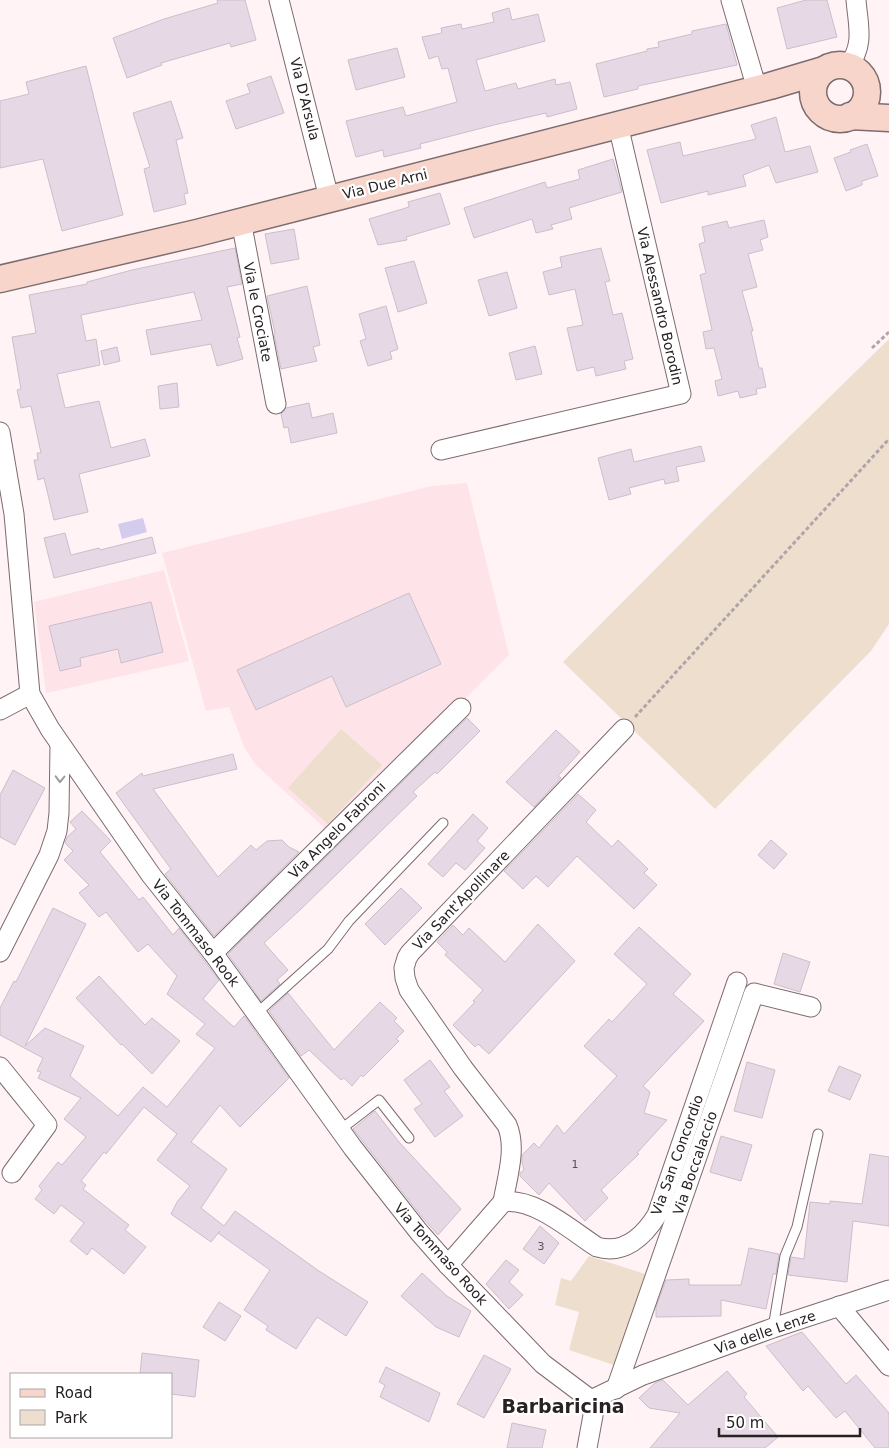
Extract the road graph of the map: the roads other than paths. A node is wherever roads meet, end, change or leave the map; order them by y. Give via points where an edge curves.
1 (279, 0) edge
2 (731, 0) edge
3 (856, 0) edge
4 (836, 68) junction
5 (764, 88) junction
6 (878, 91) edge
7 (813, 97) junction
8 (850, 116) junction
9 (889, 118) edge
10 (618, 125) junction
11 (329, 198) junction
12 (241, 221) junction
13 (0, 279) edge
14 (276, 404) dead end
15 (0, 432) edge
16 (441, 450) dead end
17 (30, 694) junction
18 (462, 708) dead end
19 (0, 710) edge
20 (624, 729) road end
21 (60, 745) junction
22 (88, 783) junction
23 (59, 813) junction
24 (443, 823) dead end
25 (0, 952) edge
26 (213, 953) junction
27 (737, 982) dead end
28 (811, 1007) dead end
29 (257, 1012) junction
30 (0, 1067) edge
31 (340, 1130) junction
32 (818, 1134) dead end
33 (410, 1138) dead end
34 (12, 1173) dead end
35 (504, 1202) junction
36 (448, 1265) junction
37 (889, 1290) edge
38 (839, 1306) junction
39 (773, 1328) junction
40 (889, 1366) edge
41 (616, 1389) junction
42 (591, 1400) junction
43 (588, 1441) edge

1 - 11 street, Via D'Arsula
2 - 5 street
3 - 4 street via 859,44 856,53
4 - 5 street, Via Due Arni
4 - 6 street via 855,70
4 - 7 street via 819,74
5 - 7 street, Via Due Arni via 798,90
5 - 10 street, Via Due Arni
6 - 8 street
7 - 8 street via 818,108 827,115
8 - 9 street
10 - 11 street, Via Due Arni
10 - 16 street, Via Alessandro Borodin via 680,394
11 - 12 street, Via Due Arni
12 - 13 street, Via Due Arni
12 - 14 street, Via le Crociate
15 - 17 street, Via Tommaso Rook via 14,514
17 - 19 street
17 - 21 street, Via Tommaso Rook
18 - 26 street, Via Angelo Fabroni
20 - 35 street, Via Sant'Apollinare via 410,953 405,963 406,982 412,996 507,1125 511,1146
21 - 22 street, Via Tommaso Rook
21 -> 23 street
22 - 23 street via 74,793
22 - 26 street, Via Tommaso Rook via 151,875
23 - 25 street via 49,855
24 - 29 lane via 349,921 328,949
26 - 29 street, Via Tommaso Rook
27 - 35 street, Via San Concordio via 657,1215 639,1238 621,1248 597,1247 536,1207 521,1202
28 - 41 street, Via Boccalaccio via 754,993
29 - 31 street, Via Tommaso Rook
30 - 34 street via 47,1125
31 - 33 lane via 379,1100
31 - 36 street, Via Tommaso Rook
32 - 39 lane via 797,1227 785,1256
35 - 36 street
36 - 42 street, Via Tommaso Rook via 544,1364
37 - 38 street, Via delle Lenze
38 - 39 street, Via delle Lenze
38 - 40 street
39 - 41 street, Via delle Lenze via 642,1376
41 - 42 street, Via delle Lenze
42 - 43 street via 594,1410

